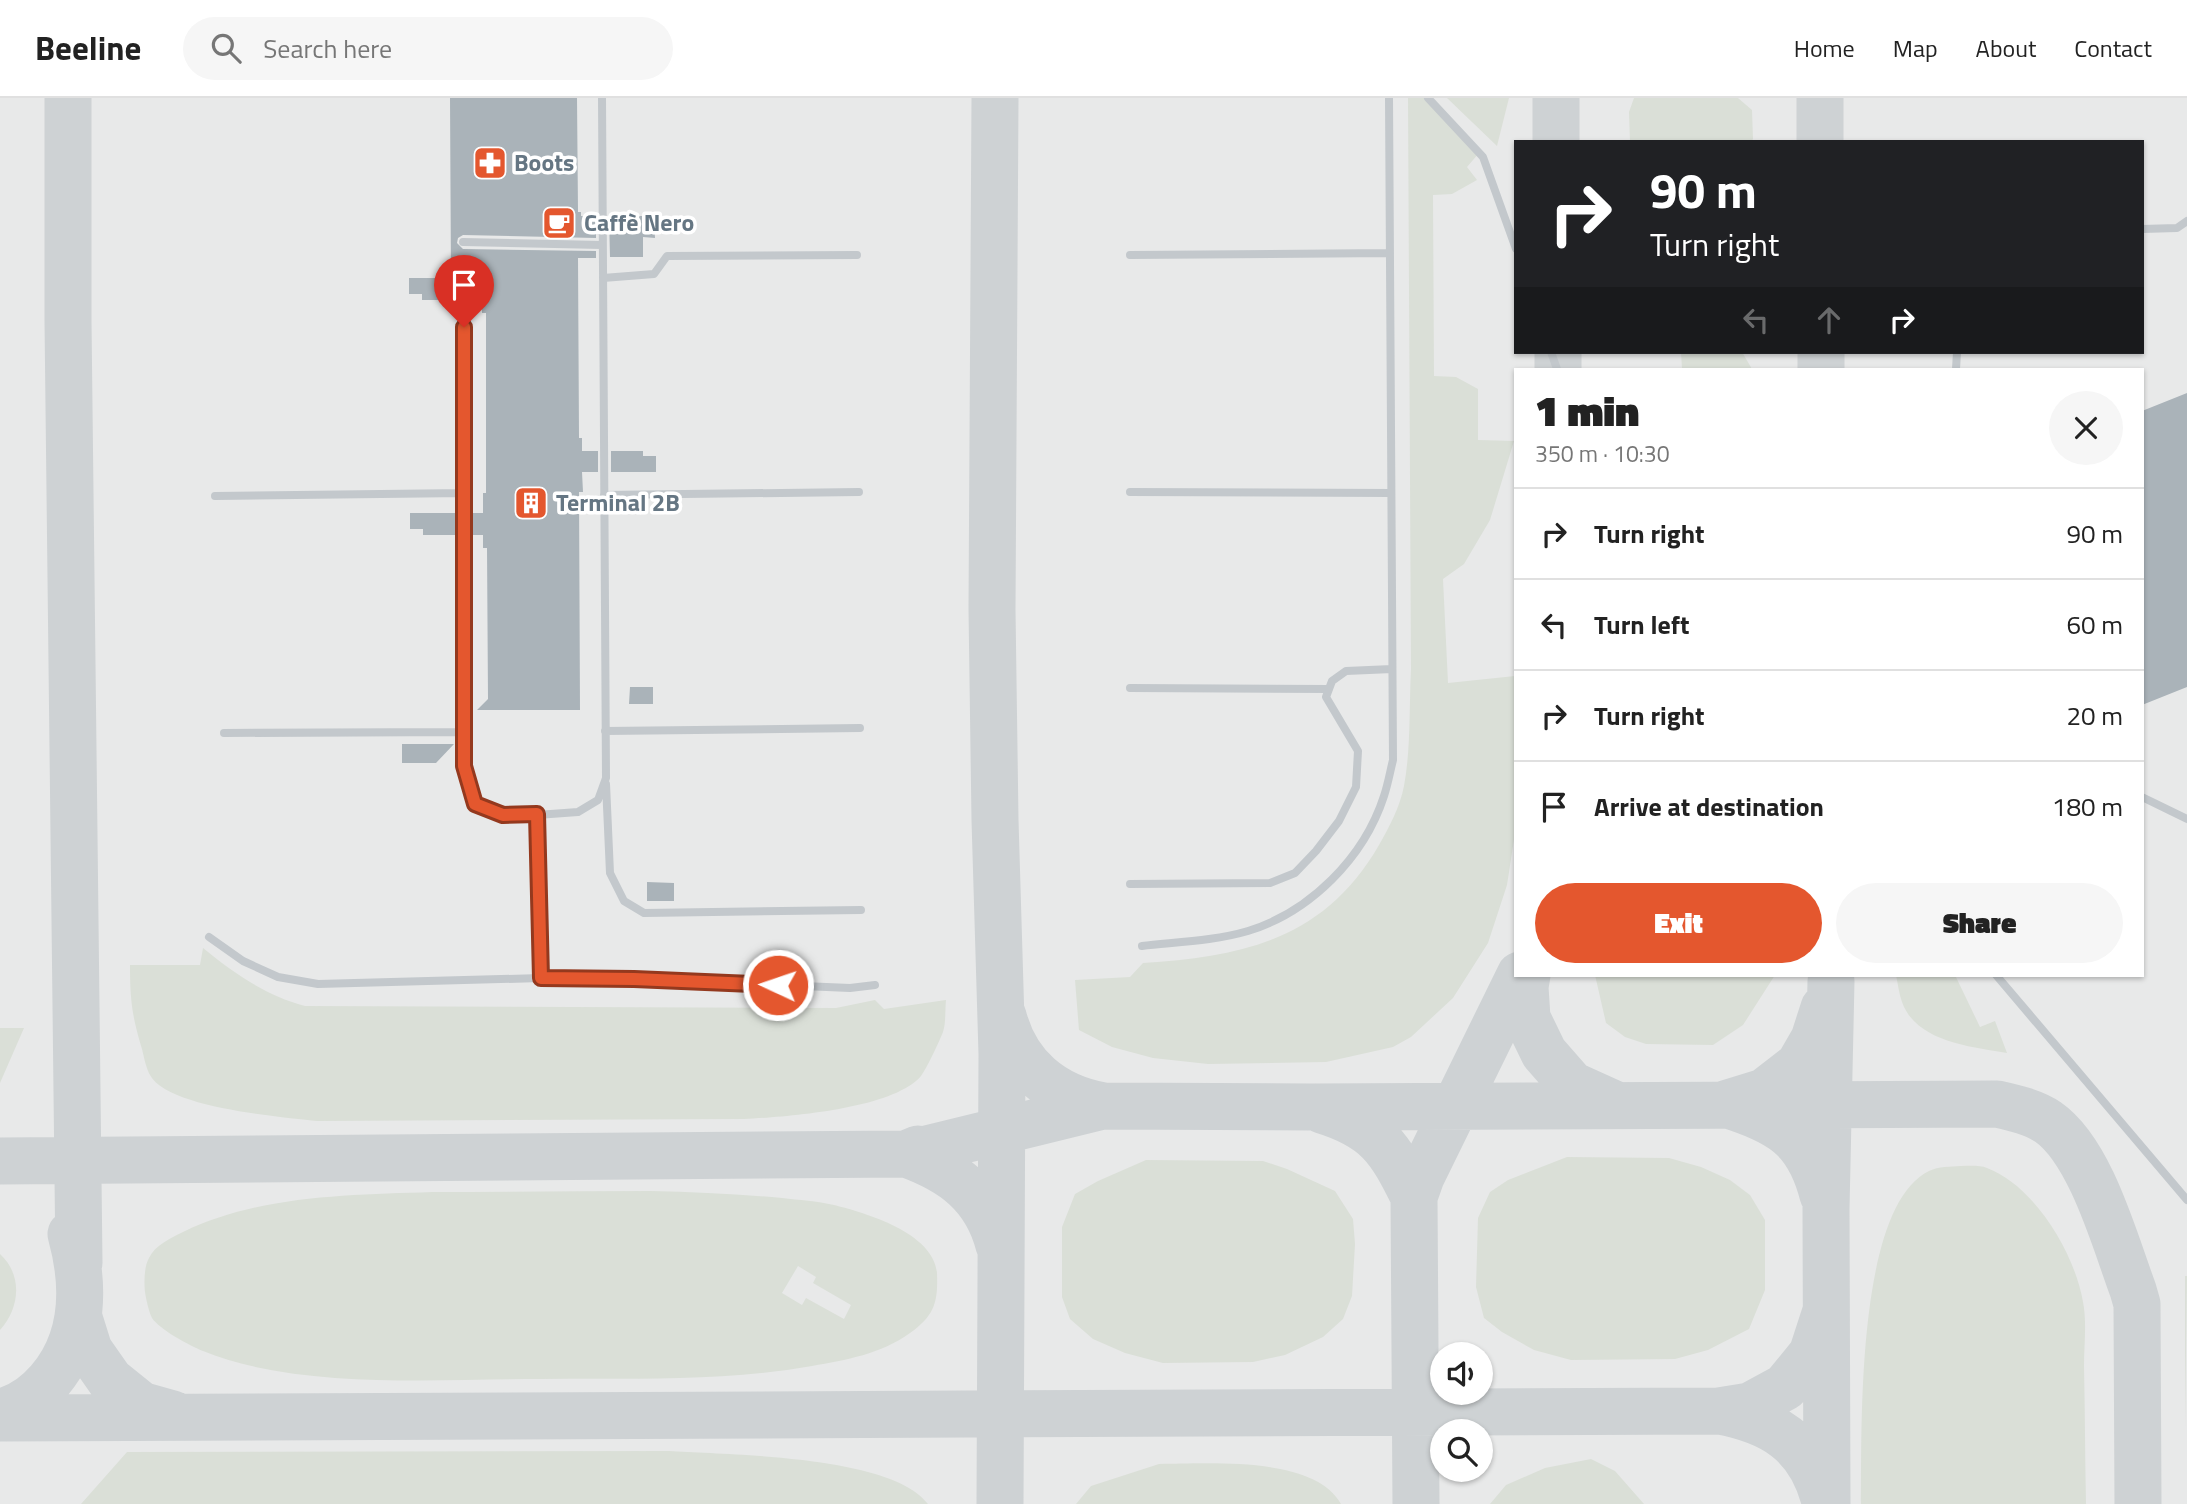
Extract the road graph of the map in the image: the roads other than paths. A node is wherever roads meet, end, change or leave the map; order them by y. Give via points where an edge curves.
1 (601, 98) edge
2 (1389, 98) edge
3 (1428, 98) edge
4 (2187, 221) edge
5 (2144, 229) edge
6 (463, 242) dead end
7 (1514, 243) edge
8 (602, 245) junction
9 (1390, 253) junction
10 (857, 255) dead end
11 (1130, 255) dead end
12 (603, 278) junction
13 (464, 300) dead end
14 (859, 492) dead end
15 (1130, 492) dead end
16 (465, 493) junction
17 (1391, 493) junction
18 (604, 495) junction
19 (215, 496) dead end
20 (1392, 669) junction
21 (1130, 688) dead end
22 (1329, 689) junction
23 (860, 728) dead end
24 (605, 731) junction
25 (464, 732) junction
26 (225, 733) dead end
27 (606, 778) junction
28 (2144, 798) edge
29 (537, 814) junction
30 (2187, 819) edge
31 (1130, 884) dead end
32 (861, 911) dead end
33 (209, 937) dead end
34 (1142, 946) dead end
35 (1998, 977) edge
36 (541, 978) junction
37 (875, 985) dead end
38 (2187, 1200) edge

1 - 8 lane
2 - 9 lane
3 - 7 lane via 1483,158
4 - 5 lane via 2177,228
6 - 8 lane
8 - 12 lane
9 - 11 lane
9 - 17 lane
10 - 12 lane via 667,256 654,274
12 - 18 lane
13 - 16 lane
14 - 18 lane
15 - 17 lane
16 - 19 lane
16 - 25 lane
17 - 20 lane
18 - 24 lane
20 - 22 lane via 1346,671
20 - 34 lane via 1393,760 1384,798 1338,874 1272,923 1216,937
21 - 22 lane
22 - 31 lane via 1326,697 1358,751 1356,787 1339,821 1295,873 1270,883
23 - 24 lane
24 - 27 lane
25 - 26 lane
25 - 29 lane via 464,766 475,804 503,815
27 - 29 lane via 598,800 578,811
27 - 32 lane via 610,873 624,901 644,913
28 - 30 lane
29 - 36 lane
33 - 36 lane via 243,961 278,977 318,984
35 - 38 lane
36 - 37 lane via 850,988

